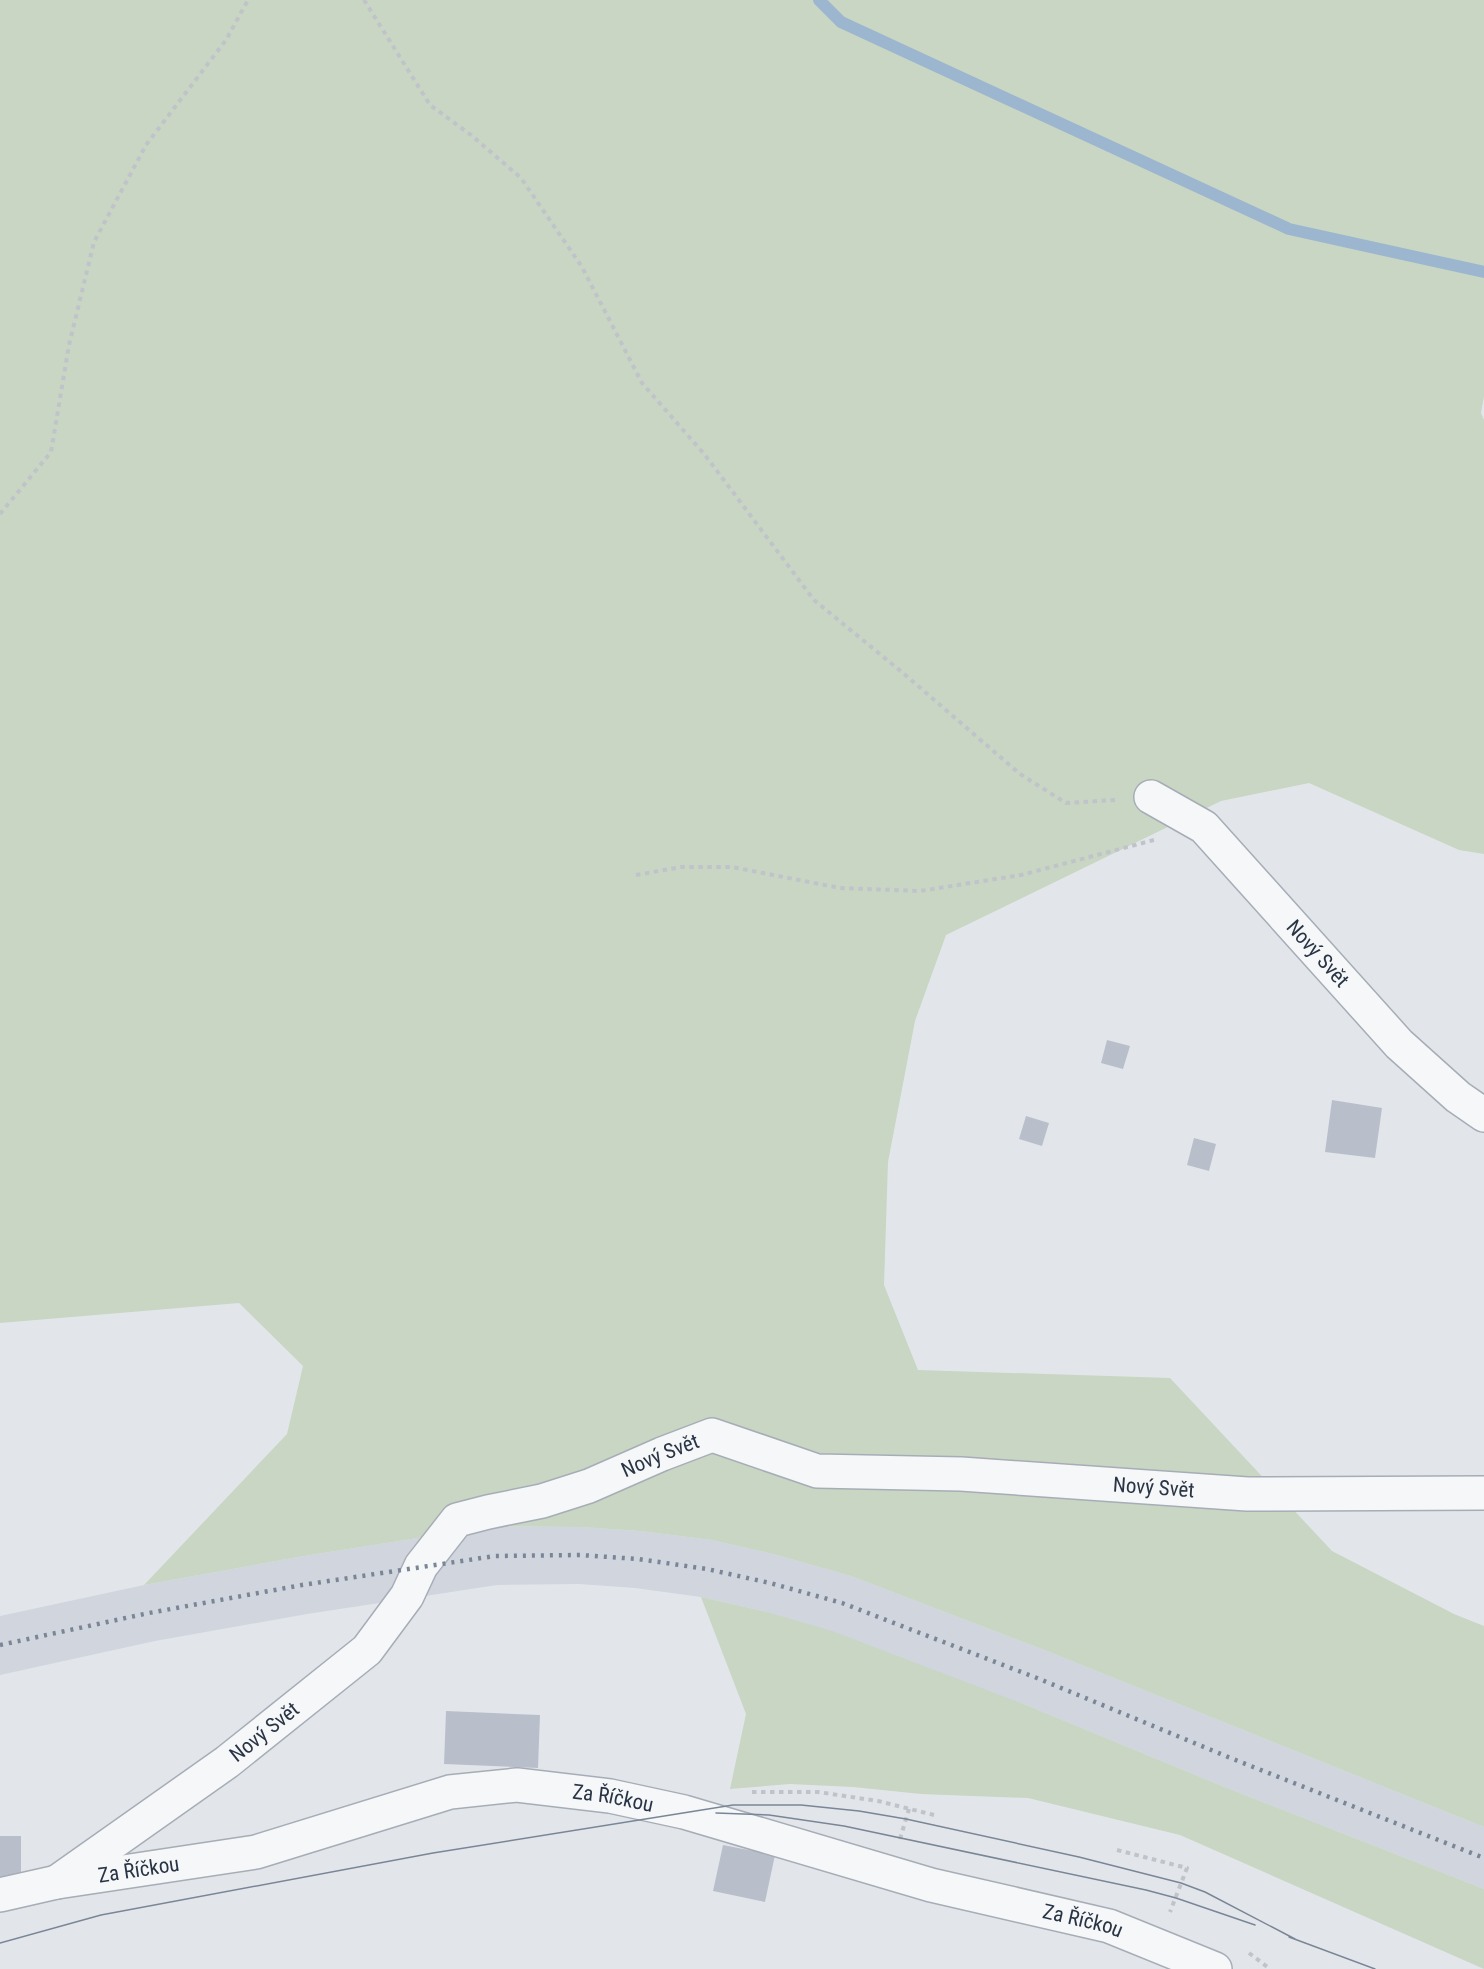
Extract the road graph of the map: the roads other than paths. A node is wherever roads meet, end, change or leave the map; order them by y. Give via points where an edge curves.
1 (1151, 797) road end
2 (1484, 1115) edge
3 (1484, 1493) edge
4 (57, 1882) junction
5 (0, 1895) edge
6 (1215, 1969) edge

1 - 2 lane, Nový Svět via 1204,827 1399,1044
3 - 4 lane, Nový Svět via 1247,1494 961,1474 817,1472 712,1435 589,1486 457,1520 421,1566 407,1596 367,1650 227,1762
4 - 5 lane, Za Říčkou
4 - 6 lane, Za Říčkou via 256,1852 450,1792 517,1785 610,1796 684,1812 931,1885 1109,1926

